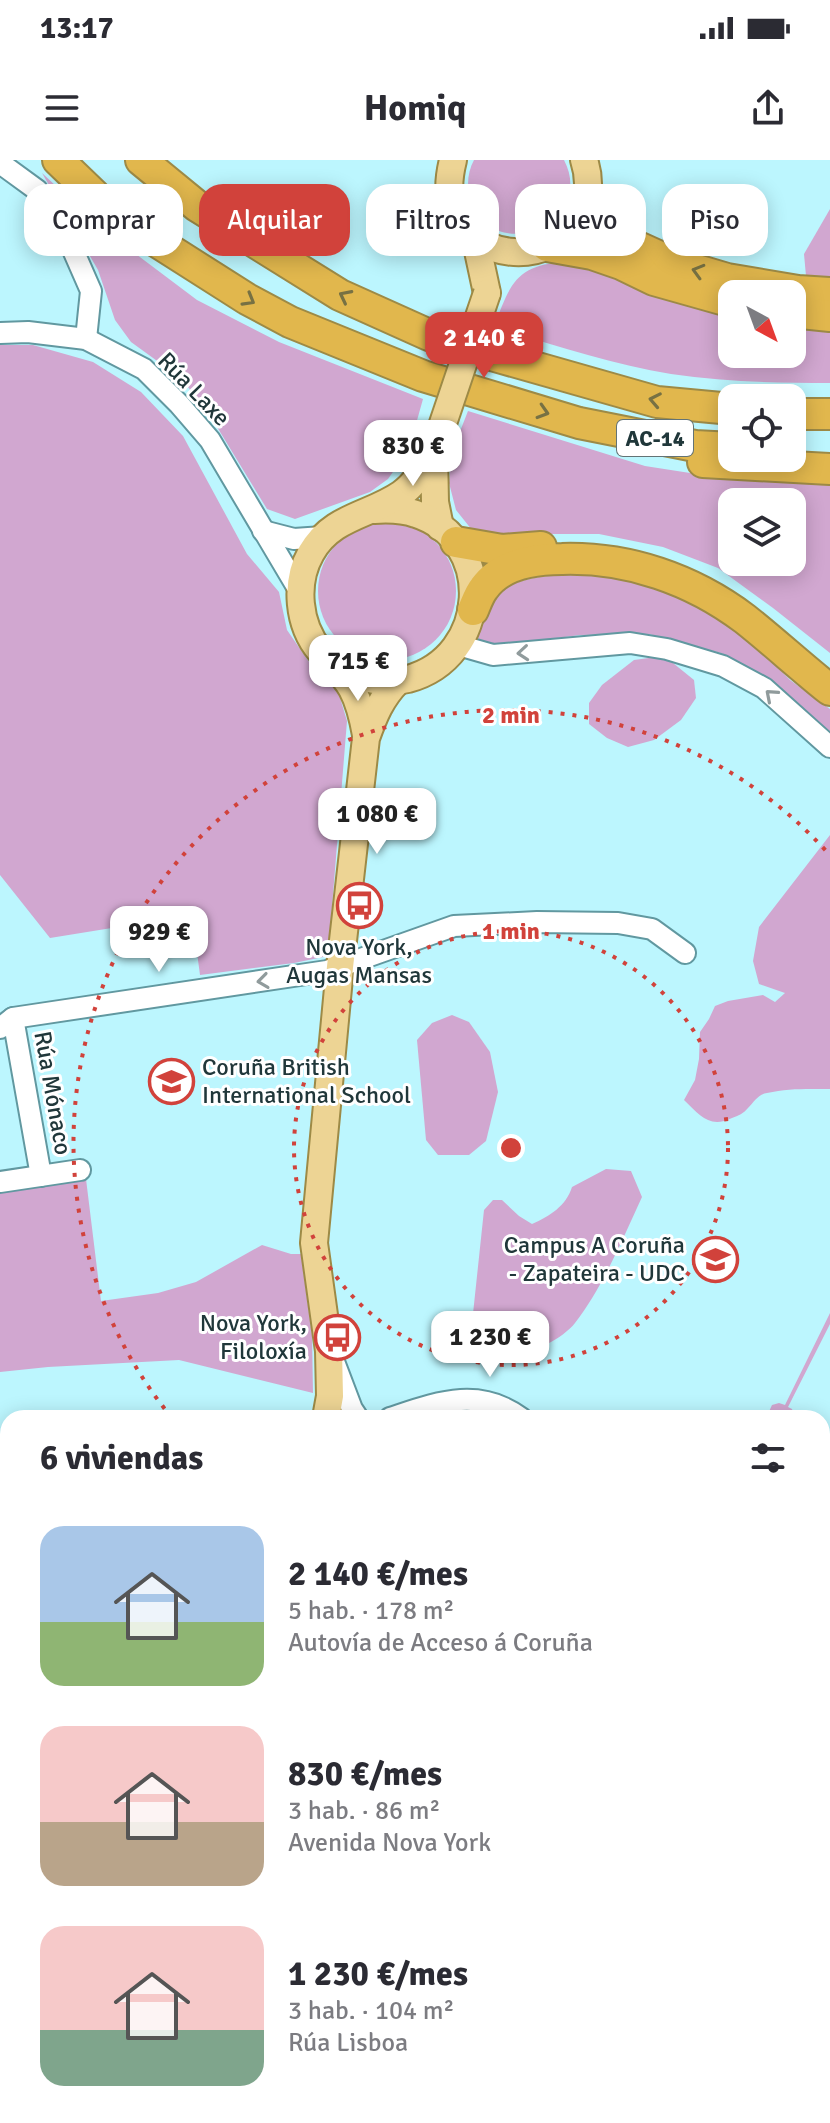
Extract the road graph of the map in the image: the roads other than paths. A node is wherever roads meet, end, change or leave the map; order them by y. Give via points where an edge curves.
1 (58, 160) edge
2 (141, 160) edge
3 (453, 160) edge
4 (584, 160) edge
5 (0, 163) edge
6 (449, 184) edge
7 (588, 184) edge
8 (646, 251) edge
9 (515, 254) edge
10 (479, 256) edge
11 (598, 256) edge
12 (487, 293) junction
13 (830, 293) edge
14 (718, 298) edge
15 (806, 313) edge
16 (830, 316) edge
17 (0, 333) edge
18 (86, 339) junction
19 (718, 408) edge
20 (806, 414) edge
21 (830, 414) edge
22 (579, 423) junction
23 (718, 447) edge
24 (434, 450) junction
25 (806, 450) edge
26 (830, 451) edge
27 (830, 469) edge
28 (371, 510) junction
29 (263, 531) junction
30 (448, 534) junction
31 (323, 537) junction
32 (300, 592) junction
33 (473, 610) junction
34 (458, 645) junction
35 (334, 664) junction
36 (830, 672) edge
37 (398, 681) junction
38 (830, 690) edge
39 (366, 738) junction
40 (830, 747) edge
41 (685, 953) dead end
42 (340, 967) junction
43 (7, 1023) edge
44 (80, 1170) dead end
45 (41, 1176) junction
46 (0, 1182) edge
47 (329, 1351) junction
48 (329, 1410) edge
49 (353, 1410) edge
50 (415, 1410) edge
51 (509, 1410) edge

1 -> 22 highway, AC-14 via 115,215 290,322 423,376
19 -> 2 highway, AC-14 via 657,402 429,335 340,295 197,206
3 - 6 main road
4 - 7 main road
5 - 18 street via 37,190 73,250 91,291
13 -> 8 highway via 727,279
9 - 12 main road
10 - 12 main road
11 - 14 highway via 654,280
12 - 24 main road, bridge
15 - 16 highway
17 - 18 street, Rúa Laxe
18 - 29 street, Rúa Laxe via 144,369 179,404 210,440
20 - 21 highway
22 - 23 highway, AC-14
22 - 27 highway via 615,440 703,462
24 - 28 main road via 403,493
24 - 30 main road via 435,502
25 - 26 highway
28 - 30 main road via 418,515
28 - 31 main road via 345,520
29 - 31 street via 294,539
29 - 32 street, Rúa Laxe
30 - 33 main road via 467,563
30 - 36 highway via 502,550 568,545 669,562 732,595
31 - 32 main road via 303,573
32 - 35 main road via 308,633
33 - 34 main road
33 - 38 highway via 484,587 521,563 577,558 656,571 742,617
34 - 37 main road via 421,675
40 -> 34 street via 764,688 723,666 667,649 630,643 493,655
35 - 37 main road via 375,682
35 - 39 main road via 362,710
37 - 39 main road via 375,711
39 - 42 main road
41 - 42 street via 652,929 537,922 454,926
42 -> 43 street
42 - 47 main road via 314,1243
43 - 45 street, Rúa Mónaco
44 - 45 street, Rúa Mónaco
45 - 46 street, Rúa Mónaco
47 - 48 main road
47 - 49 street
50 - 51 street via 465,1399

